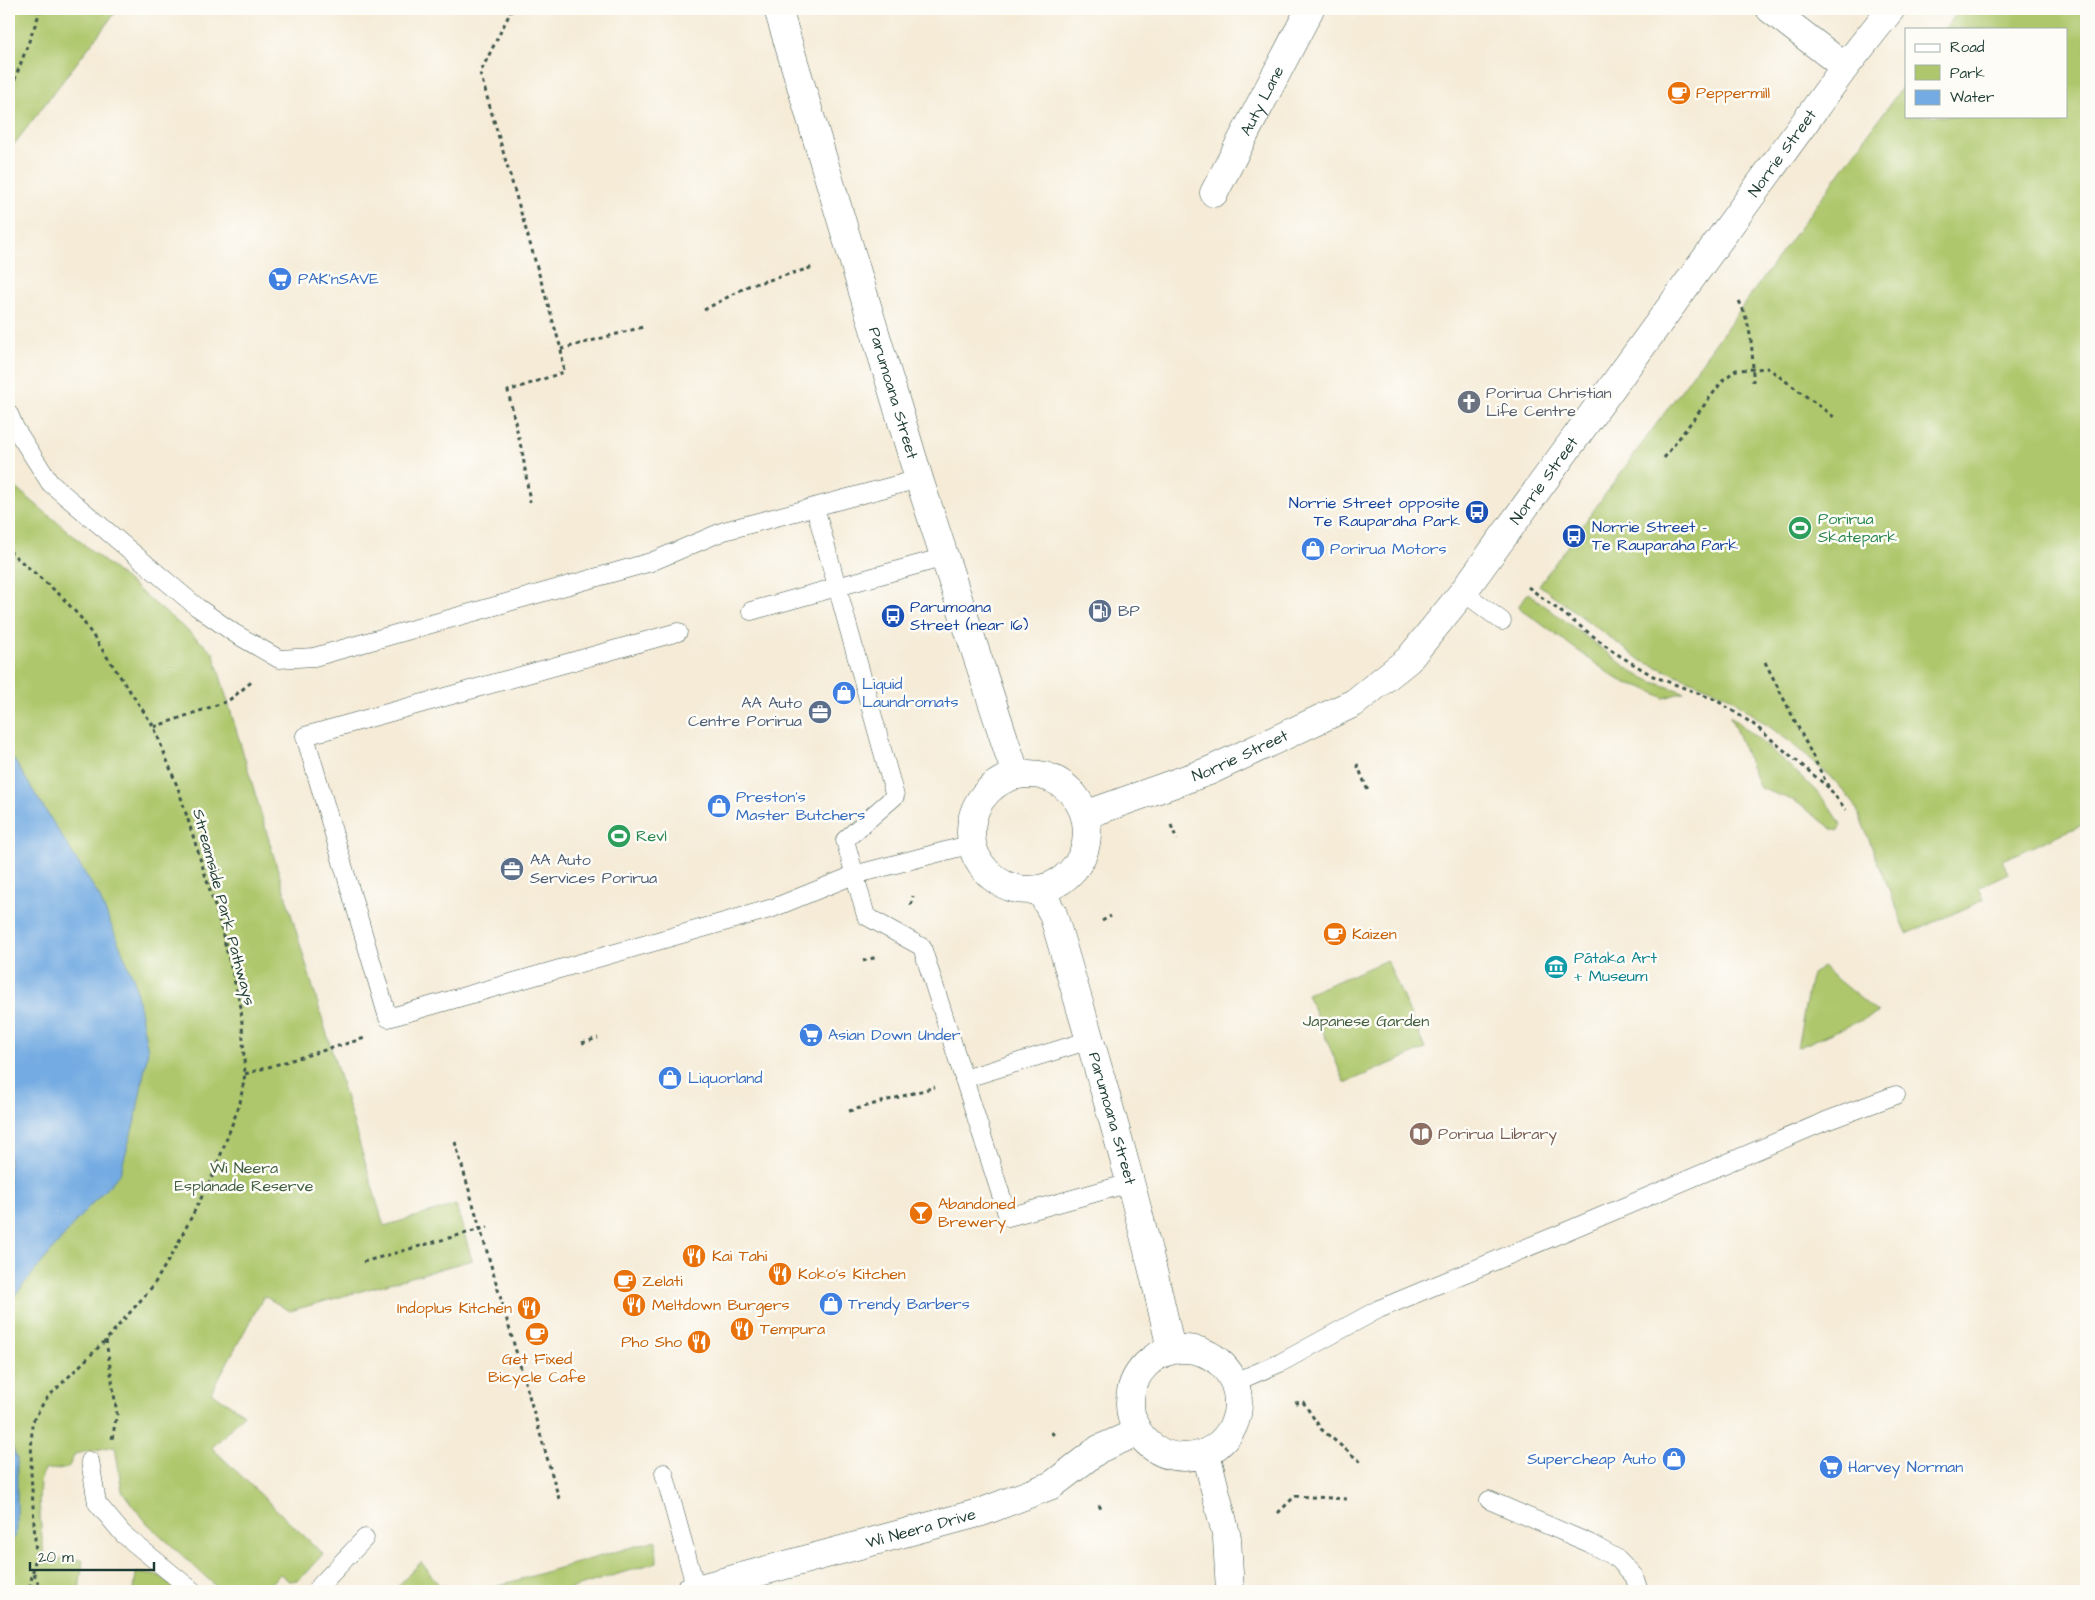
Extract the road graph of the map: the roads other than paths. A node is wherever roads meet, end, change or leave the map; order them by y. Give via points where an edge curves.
1 (778, 9) edge
2 (1310, 9) edge
3 (1770, 9) edge
4 (1890, 9) edge
5 (1845, 67) junction
6 (1214, 193) dead end
7 (9, 414) edge
8 (919, 479) junction
9 (815, 507) junction
10 (945, 557) junction
11 (837, 587) junction
12 (1463, 592) junction
13 (750, 611) dead end
14 (1502, 621) dead end
15 (678, 632) dead end
16 (1016, 775) junction
17 (1085, 815) junction
18 (972, 844) junction
19 (854, 875) junction
20 (1040, 890) junction
21 (1090, 1040) junction
22 (964, 1079) junction
23 (1896, 1095) dead end
24 (1130, 1182) junction
25 (1171, 1350) junction
26 (1235, 1382) junction
27 (1138, 1432) junction
28 (1206, 1453) junction
29 (90, 1461) dead end
30 (664, 1473) dead end
31 (1489, 1500) dead end
32 (365, 1538) dead end
33 (693, 1590) edge
34 (193, 1591) edge
35 (316, 1591) edge
36 (1230, 1591) edge
37 (1639, 1591) edge

1 - 8 main road, Parumoana Street
2 - 6 main road, Auty Lane
3 - 5 main road
4 - 5 main road, Norrie Street
5 - 12 main road, Norrie Street
7 - 9 lane via 50,483 198,607 279,659 314,657 651,562 724,531
8 - 9 lane
8 - 10 main road, Parumoana Street
9 - 11 lane
10 - 11 lane
10 - 16 main road, Parumoana Street
11 - 13 lane
11 - 19 lane via 895,796 845,840
12 - 14 lane
12 - 17 main road, Norrie Street via 1408,660 1354,703 1209,770
15 - 19 lane via 305,736 388,1018 774,908
16 - 17 main road via 1038,775 1058,782 1075,796
16 - 18 main road via 995,784 980,801 972,822
17 - 20 main road via 1088,837 1082,858 1065,879
18 - 19 lane
18 - 20 main road via 981,865 997,881 1018,890
19 - 22 lane via 866,916 922,947
20 - 21 main road, Parumoana Street via 1052,914
21 - 22 lane
21 - 24 main road, Parumoana Street
22 - 24 lane via 1008,1218
23 - 26 lane via 1826,1120 1378,1309 1280,1363
24 - 25 main road, Parumoana Street
25 - 26 main road via 1192,1349 1211,1355 1226,1368
25 - 27 main road via 1155,1356 1142,1368 1134,1383 1130,1400
26 - 28 main road via 1239,1403 1236,1420 1228,1436
27 - 28 main road via 1153,1448 1173,1456 1195,1457
27 - 33 main road, Wi Neera Drive via 1099,1449 1052,1485 982,1512
28 - 36 main road via 1227,1538
29 - 34 lane via 96,1503 123,1534
30 - 33 lane
31 - 37 lane via 1618,1559 1634,1576
32 - 35 lane

